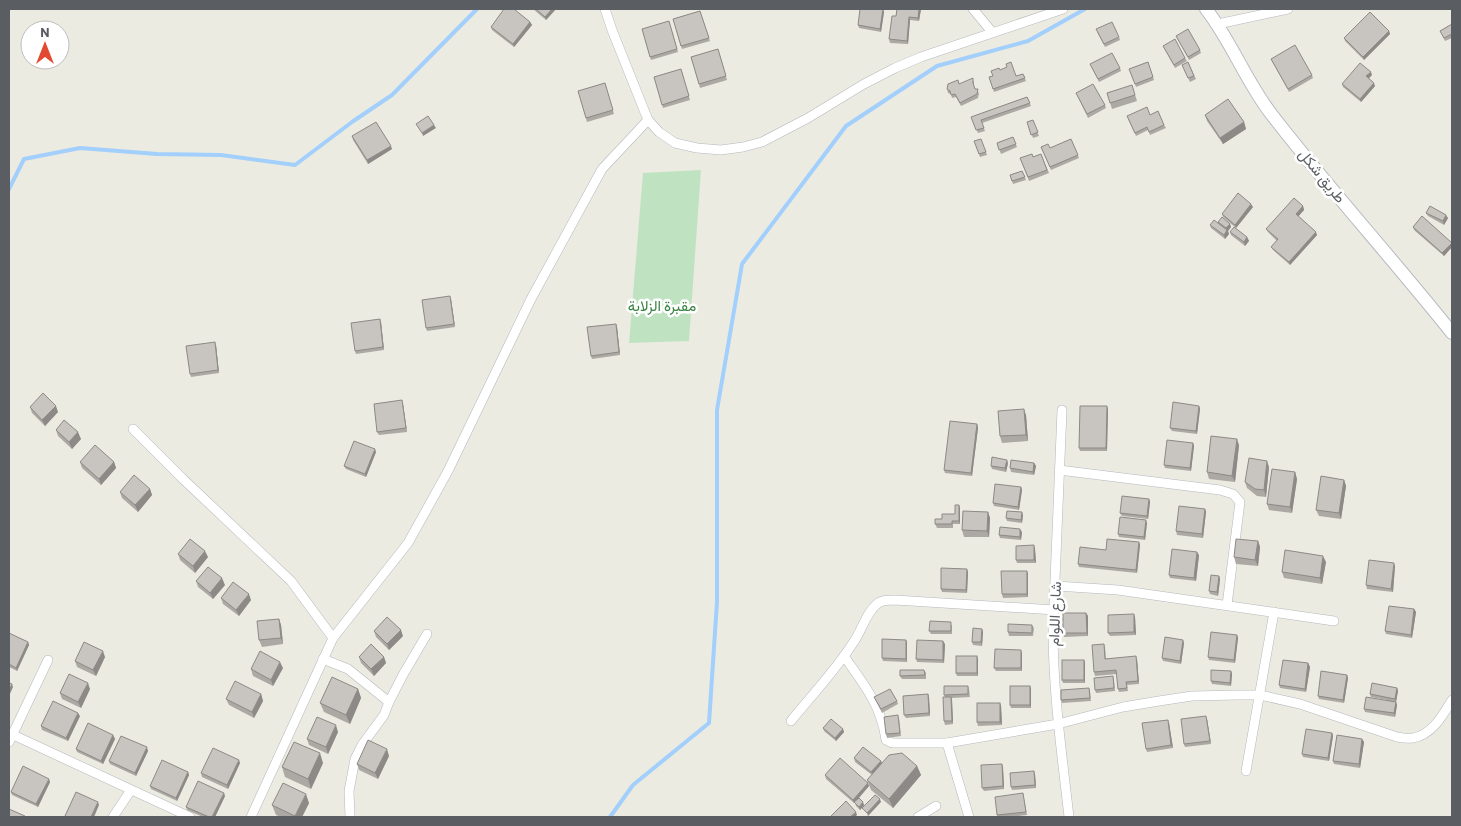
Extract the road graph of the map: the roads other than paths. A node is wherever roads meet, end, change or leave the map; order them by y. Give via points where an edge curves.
1 (605, 9) edge
2 (973, 9) edge
3 (1063, 9) edge
4 (1206, 9) edge
5 (1288, 9) edge
6 (1218, 24) junction
7 (992, 32) junction
8 (648, 120) junction
9 (1452, 333) edge
10 (1062, 410) dead end
11 (133, 429) dead end
12 (1060, 470) junction
13 (1056, 586) junction
14 (1227, 605) junction
15 (1055, 610) junction
16 (1274, 612) junction
17 (1334, 620) dead end
18 (427, 634) dead end
19 (333, 638) junction
20 (844, 656) junction
21 (323, 659) junction
22 (48, 660) dead end
23 (1260, 695) junction
24 (1452, 700) edge
25 (389, 702) junction
26 (791, 721) dead end
27 (1058, 724) junction
28 (10, 736) edge
29 (947, 743) junction
30 (1246, 771) dead end
31 (131, 790) junction
32 (936, 806) dead end
33 (113, 817) edge
34 (190, 817) edge
35 (251, 817) edge
36 (350, 817) edge
37 (918, 817) edge
38 (969, 817) edge
39 (1069, 817) edge

1 - 8 street
2 - 7 street
3 - 7 street
4 - 6 main road, طريق شكل
5 - 6 street
6 - 9 main road, طريق شكل via 1271,114
7 - 8 street via 895,68 762,142 722,150 697,148 675,143
8 - 19 street via 602,169 531,299 448,471 408,543
10 - 12 street, شارع اللوام
11 - 19 street via 291,581
12 - 13 street, شارع اللوام
12 - 14 street via 1233,494 1240,502
13 - 14 street via 1118,590
13 - 15 street, شارع اللوام
14 - 16 street
15 - 20 street via 895,600 879,602
15 - 27 street, شارع اللوام via 1053,664
16 - 17 street
16 - 23 street
18 - 25 street
19 - 21 street
20 - 26 street
20 - 29 street via 870,693 881,715 887,742
21 - 25 street via 348,669
21 - 35 street
22 - 28 street
23 - 24 street via 1300,704 1407,738 1423,735 1434,726
23 - 27 street via 1192,696 1123,707
23 - 30 street
25 - 36 street via 355,759 349,792
27 - 29 street
27 - 39 street, شارع اللوام
28 - 31 street
29 - 38 street
31 - 33 street
31 - 34 street
32 - 37 street

